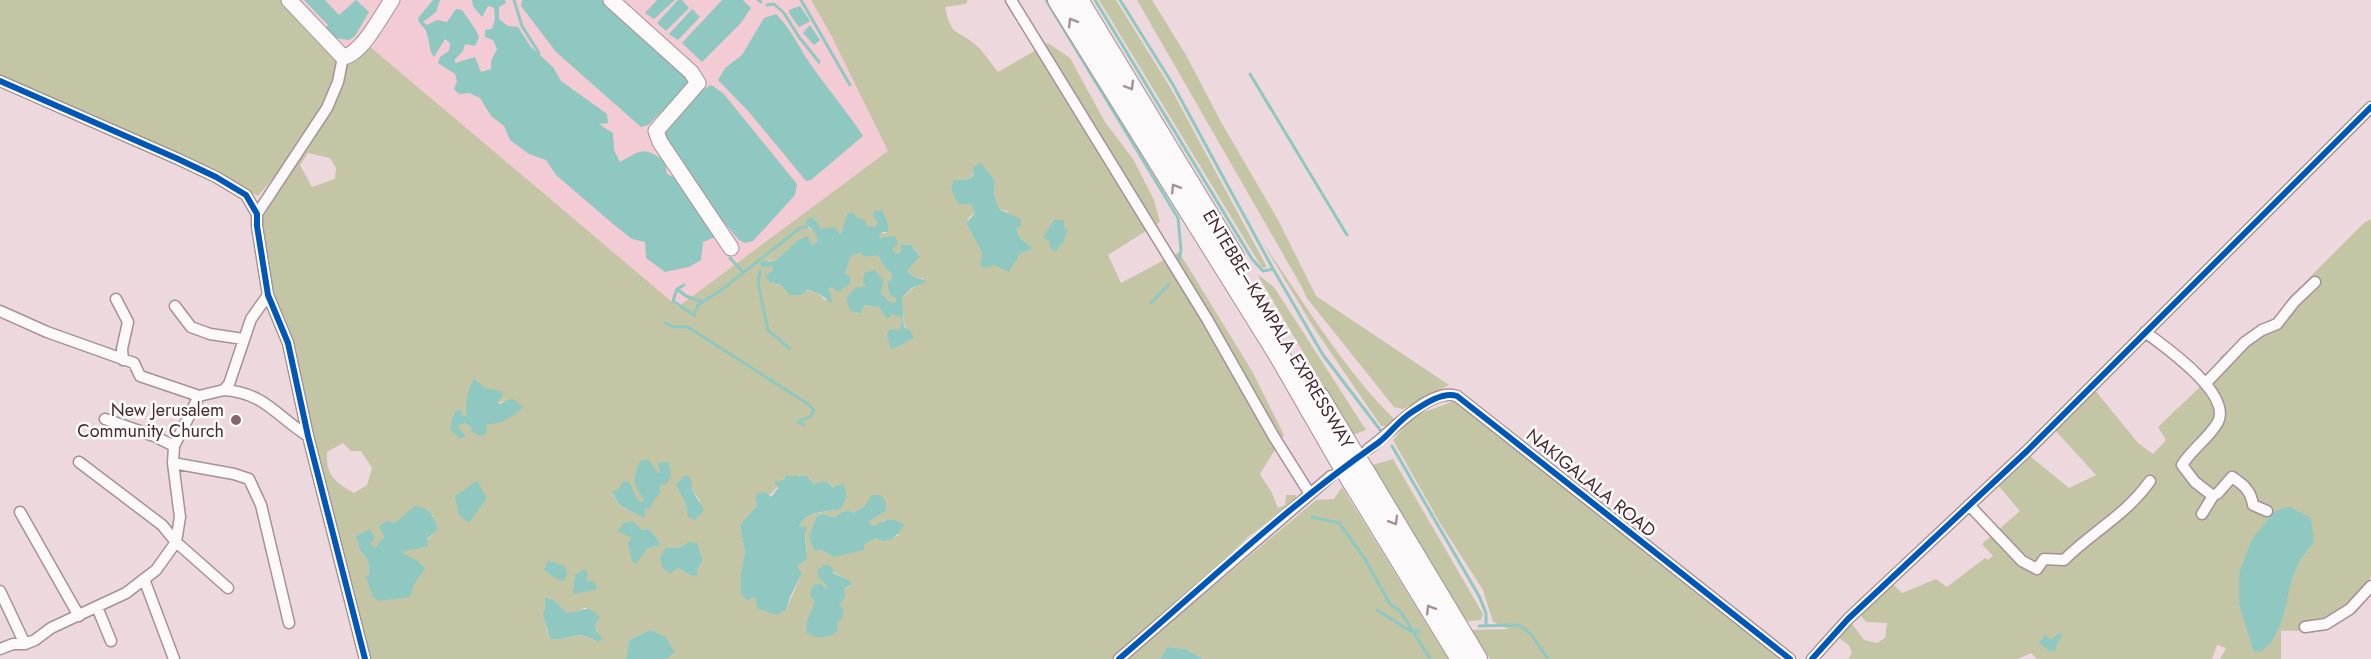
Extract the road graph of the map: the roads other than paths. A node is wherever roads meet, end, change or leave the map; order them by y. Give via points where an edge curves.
1 (289, 0) edge
2 (392, 0) edge
3 (611, 0) edge
4 (1011, 0) edge
5 (1058, 0) edge
6 (1078, 0) edge
7 (343, 57) junction
8 (0, 81) edge
9 (2371, 107) edge
10 (257, 214) junction
11 (731, 248) dead end
12 (2315, 282) dead end
13 (268, 295) junction
14 (116, 299) dead end
15 (175, 306) dead end
16 (0, 311) edge
17 (2145, 332) junction
18 (243, 339) junction
19 (123, 360) junction
20 (2206, 383) junction
21 (225, 390) junction
22 (199, 396) junction
23 (105, 419) dead end
24 (308, 436) junction
25 (174, 446) junction
26 (1351, 450) junction
27 (79, 462) dead end
28 (173, 463) junction
29 (1357, 475) junction
30 (1330, 476) dead end
31 (2150, 481) dead end
32 (1310, 494) junction
33 (2213, 496) junction
34 (1968, 506) junction
35 (2267, 511) dead end
36 (20, 512) dead end
37 (2202, 514) dead end
38 (176, 542) junction
39 (144, 579) junction
40 (2371, 586) edge
41 (228, 588) dead end
42 (0, 591) edge
43 (97, 608) junction
44 (80, 616) junction
45 (289, 623) dead end
46 (2305, 627) dead end
47 (111, 641) dead end
48 (25, 644) junction
49 (0, 649) edge
50 (174, 659) edge
51 (365, 659) edge
52 (1119, 659) edge
53 (1461, 659) edge
54 (1477, 659) edge
55 (1790, 659) edge
56 (1812, 659) edge

1 - 7 street
2 - 7 street via 360,47
3 - 11 street via 698,82 656,131
4 - 32 street via 1208,319
26 -> 5 highway via 1280,355
6 -> 26 highway, ENTEBBE–KAMPALA EXPRESSWAY
7 - 10 street via 327,108
8 - 10 street via 216,177 246,195
9 - 17 street
10 - 13 street
12 - 20 street via 2277,324 2245,342
13 - 18 street
13 - 24 street via 288,343
14 - 19 street via 128,322
15 - 18 street via 191,327
16 - 19 street
17 - 20 street
17 - 34 street
18 - 21 street via 240,357
19 - 22 street via 134,363 140,376
20 - 33 street via 2220,416 2182,465
21 - 22 street
21 - 24 street via 261,399
22 - 25 street
23 - 25 street
24 - 51 street
25 - 28 street
26 - 29 highway, ENTEBBE–KAMPALA EXPRESSWAY, bridge
26 - 55 street, NAKIGALALA ROAD via 1390,433 1410,413 1442,396 1457,396
27 - 38 street via 162,525
28 - 38 street via 180,517
28 - 45 street via 249,479 261,505
53 -> 29 highway, ENTEBBE–KAMPALA EXPRESSWAY
29 -> 54 highway, ENTEBBE–KAMPALA EXPRESSWAY
30 - 32 street
31 - 34 street via 2130,507 2064,560 2044,559 2037,569 2022,561
32 - 52 street
33 - 35 street via 2232,477 2248,489 2253,506
33 - 37 street
34 - 56 street via 1848,619
36 - 44 street
38 - 39 street via 156,570
38 - 41 street
39 - 43 street
39 - 50 street
40 - 46 street via 2350,609 2326,624
42 - 48 street
43 - 44 street
43 - 47 street
44 - 48 street
48 - 49 street

